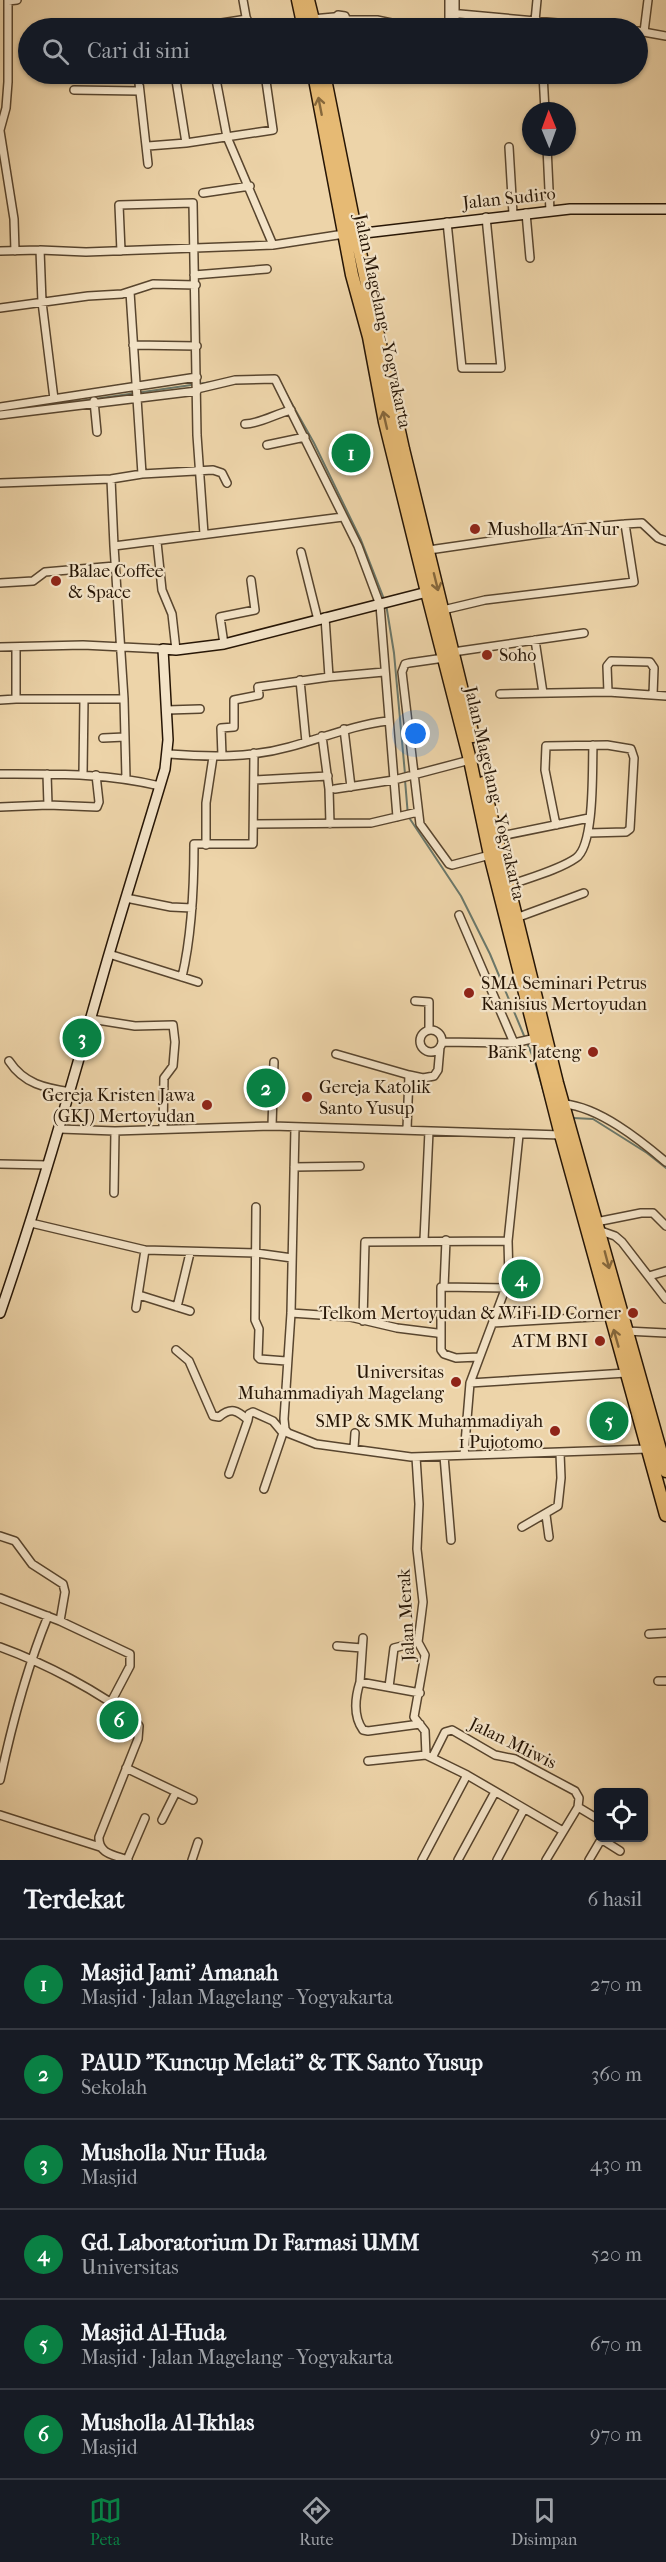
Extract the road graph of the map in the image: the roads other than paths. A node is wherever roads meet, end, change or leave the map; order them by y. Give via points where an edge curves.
1 (17, 0) edge
2 (243, 0) edge
3 (298, 0) edge
4 (308, 0) edge
5 (449, 0) edge
6 (455, 0) edge
7 (537, 0) edge
8 (648, 0) edge
9 (8, 1) edge
10 (452, 13) junction
11 (334, 17) joint
12 (247, 18) edge
13 (307, 18) edge
14 (309, 18) edge
15 (331, 18) edge
16 (344, 18) edge
17 (451, 18) edge
18 (453, 18) edge
19 (504, 18) edge
20 (535, 18) edge
21 (644, 18) edge
22 (648, 32) edge
23 (666, 36) edge
24 (8, 82) junction
25 (0, 83) edge
26 (140, 84) edge
27 (177, 84) edge
28 (217, 84) edge
29 (266, 84) edge
30 (316, 84) edge
31 (326, 84) edge
32 (544, 84) edge
33 (74, 90) dead end
34 (139, 91) junction
35 (545, 102) edge
36 (2, 113) edge
37 (0, 130) edge
38 (227, 137) junction
39 (186, 143) junction
40 (148, 146) junction
41 (509, 147) dead end
42 (547, 156) edge
43 (148, 164) dead end
44 (250, 186) junction
45 (203, 193) dead end
46 (666, 209) edge
47 (550, 211) junction
48 (526, 213) junction
49 (513, 214) junction
50 (486, 217) junction
51 (447, 222) junction
52 (350, 234) junction
53 (273, 245) junction
54 (193, 246) junction
55 (15, 250) junction
56 (40, 250) junction
57 (0, 251) edge
58 (122, 251) junction
59 (530, 258) dead end
60 (267, 269) dead end
61 (194, 276) junction
62 (196, 285) junction
63 (130, 292) junction
64 (42, 302) junction
65 (0, 308) edge
66 (133, 345) junction
67 (197, 346) junction
68 (197, 385) junction
69 (137, 393) junction
70 (94, 398) junction
71 (54, 399) junction
72 (0, 407) edge
73 (290, 410) junction
74 (0, 415) edge
75 (245, 424) dead end
76 (97, 432) dead end
77 (305, 438) junction
78 (267, 445) dead end
79 (198, 470) junction
80 (142, 474) junction
81 (111, 479) junction
82 (0, 483) edge
83 (227, 483) dead end
84 (342, 517) junction
85 (625, 524) junction
86 (204, 534) junction
87 (666, 541) edge
88 (157, 542) junction
89 (114, 546) junction
90 (429, 550) junction
91 (301, 552) dead end
92 (115, 566) junction
93 (251, 580) dead end
94 (0, 583) edge
95 (427, 592) junction
96 (385, 604) junction
97 (443, 610) junction
98 (322, 618) junction
99 (584, 633) dead end
100 (535, 640) junction
101 (224, 644) junction
102 (16, 646) junction
103 (120, 646) junction
104 (0, 647) edge
105 (163, 649) junction
106 (176, 650) junction
107 (448, 655) junction
108 (384, 672) junction
109 (329, 677) junction
110 (300, 680) junction
111 (608, 692) junction
112 (543, 693) junction
113 (500, 694) dead end
114 (652, 695) junction
115 (666, 696) edge
116 (16, 699) junction
117 (84, 699) junction
118 (124, 699) junction
119 (0, 700) edge
120 (200, 709) dead end
121 (167, 710) junction
122 (388, 721) junction
123 (344, 729) junction
124 (125, 736) junction
125 (322, 736) junction
126 (103, 738) dead end
127 (306, 742) junction
128 (593, 745) junction
129 (254, 753) junction
130 (169, 754) junction
131 (222, 756) junction
132 (213, 757) junction
133 (471, 760) junction
134 (0, 774) edge
135 (47, 774) junction
136 (82, 774) junction
137 (96, 775) junction
138 (328, 776) junction
139 (126, 778) junction
140 (404, 778) junction
141 (255, 780) junction
142 (160, 786) junction
143 (351, 787) junction
144 (335, 789) dead end
145 (48, 805) junction
146 (0, 807) edge
147 (418, 812) junction
148 (398, 817) junction
149 (589, 818) junction
150 (255, 824) junction
151 (330, 824) junction
152 (556, 825) junction
153 (588, 833) junction
154 (496, 837) junction
155 (206, 845) junction
156 (490, 855) junction
157 (507, 886) junction
158 (584, 893) dead end
159 (126, 898) junction
160 (192, 908) junction
161 (459, 915) dead end
162 (516, 918) junction
163 (109, 954) junction
164 (182, 977) junction
165 (198, 982) dead end
166 (414, 1001) dead end
167 (534, 1013) junction
168 (91, 1019) junction
169 (429, 1030) junction
170 (534, 1038) junction
171 (518, 1042) junction
172 (441, 1045) junction
173 (336, 1054) dead end
174 (9, 1061) dead end
175 (274, 1062) dead end
176 (409, 1075) junction
177 (71, 1092) junction
178 (560, 1106) junction
179 (272, 1126) junction
180 (294, 1127) junction
181 (163, 1128) junction
182 (60, 1129) junction
183 (406, 1129) junction
184 (115, 1131) junction
185 (429, 1131) junction
186 (560, 1131) junction
187 (519, 1135) junction
188 (666, 1162) edge
189 (0, 1164) edge
190 (48, 1165) junction
191 (360, 1166) dead end
192 (294, 1167) junction
193 (114, 1193) dead end
194 (256, 1207) dead end
195 (31, 1223) junction
196 (597, 1226) junction
197 (666, 1226) edge
198 (423, 1240) junction
199 (446, 1240) junction
200 (508, 1241) junction
201 (145, 1250) junction
202 (190, 1253) junction
203 (256, 1253) junction
204 (292, 1258) junction
205 (666, 1271) edge
206 (649, 1276) junction
207 (444, 1287) junction
208 (508, 1288) junction
209 (139, 1295) junction
210 (666, 1299) edge
211 (177, 1307) junction
212 (136, 1308) dead end
213 (190, 1311) dead end
214 (0, 1313) edge
215 (291, 1313) junction
216 (610, 1316) junction
217 (363, 1321) junction
218 (492, 1323) junction
219 (626, 1331) junction
220 (666, 1333) edge
221 (441, 1334) junction
222 (176, 1350) dead end
223 (479, 1357) junction
224 (286, 1361) junction
225 (626, 1372) junction
226 (470, 1383) junction
227 (643, 1414) junction
228 (248, 1420) junction
229 (284, 1431) junction
230 (356, 1433) dead end
231 (354, 1448) junction
232 (647, 1449) junction
233 (560, 1454) junction
234 (464, 1455) junction
235 (444, 1456) junction
236 (416, 1457) junction
237 (666, 1471) edge
238 (229, 1474) dead end
239 (264, 1489) dead end
240 (546, 1515) junction
241 (666, 1515) edge
242 (522, 1527) dead end
243 (0, 1536) edge
244 (549, 1537) dead end
245 (451, 1540) dead end
246 (0, 1598) edge
247 (48, 1617) junction
248 (60, 1622) junction
249 (666, 1633) edge
250 (650, 1634) dead end
251 (363, 1638) dead end
252 (418, 1642) junction
253 (336, 1646) dead end
254 (0, 1647) edge
255 (362, 1648) junction
256 (30, 1658) junction
257 (658, 1681) dead end
258 (666, 1681) edge
259 (360, 1682) junction
260 (389, 1687) junction
261 (420, 1693) junction
262 (110, 1704) junction
263 (420, 1724) junction
264 (429, 1756) junction
265 (368, 1761) dead end
266 (126, 1768) junction
267 (467, 1775) junction
268 (0, 1779) edge
269 (176, 1792) junction
270 (495, 1792) junction
271 (193, 1800) dead end
272 (578, 1807) junction
273 (524, 1809) junction
274 (0, 1815) edge
275 (594, 1817) edge
276 (145, 1818) dead end
277 (162, 1820) dead end
278 (563, 1831) junction
279 (198, 1842) dead end
280 (599, 1842) edge
281 (607, 1842) edge
282 (100, 1847) junction
283 (620, 1851) dead end
284 (127, 1860) edge
285 (192, 1860) edge
286 (422, 1860) edge
287 (458, 1860) edge
288 (497, 1860) edge
289 (546, 1860) edge
290 (589, 1860) edge

1 - 9 street
2 - 12 street
3 - 13 highway
4 - 14 highway
5 - 10 street
6 - 10 street
7 - 20 street
8 - 21 street
9 - 24 street
10 - 17 street
10 - 18 street
10 - 19 street
11 - 15 street
11 - 16 street
22 - 23 street
24 - 25 street
24 - 36 street
26 - 34 street
27 - 39 street
28 - 38 street
29 - 38 street via 273,130
52 -> 30 highway, Jalan Magelang - Yogyakarta
31 - 52 highway, Jalan Magelang - Yogyakarta
32 - 35 street
33 - 34 street
34 - 40 street
36 - 37 street
37 - 55 street
38 - 39 street
38 - 44 street
39 - 40 street
40 - 43 street
41 - 49 street
42 - 47 street
44 - 45 street
44 - 53 street
46 - 47 street, Jalan Sudiro via 591,207
47 - 48 street, Jalan Sudiro
48 - 49 street, Jalan Sudiro
48 - 59 street
49 - 50 street, Jalan Sudiro
50 - 51 street, Jalan Sudiro
50 - 51 street via 501,368 462,368
51 - 52 street, Jalan Sudiro
52 - 53 street
52 - 90 highway, Jalan Magelang - Yogyakarta
95 -> 52 highway, Jalan Magelang - Yogyakarta via 352,275
53 - 54 street
54 - 58 street
54 - 58 street via 193,203 119,205
54 - 61 street
55 - 56 street
55 - 57 street
56 - 58 street
56 - 64 street
60 - 61 street
61 - 62 street
62 - 63 street via 153,284
62 - 67 street
63 - 64 street
63 - 66 street
64 - 65 street
64 - 71 street
66 - 67 street
66 - 69 street
67 - 68 street
68 - 69 street
68 - 69 street
68 - 73 street via 271,377 278,382
68 - 79 street
69 - 70 street
69 - 80 street
70 - 71 street
70 - 74 street
70 - 76 street
71 - 72 street
73 - 75 street
73 - 77 street
77 - 78 street
77 - 84 street
79 - 80 street
79 - 83 street via 218,471
79 - 86 street
80 - 81 street
81 - 82 street
81 - 89 street
84 - 86 street
84 - 96 street
85 - 87 street via 642,523
85 - 90 street
85 - 97 street via 634,582 485,600
86 - 88 street
88 - 89 street
88 - 106 street via 162,590 172,614
89 - 92 street
90 -> 97 highway, Jalan Magelang - Yogyakarta
91 - 98 street
92 - 94 street via 45,572 33,581
92 - 103 street
93 - 101 street via 255,610 220,616
95 - 96 street
95 - 107 highway, Jalan Magelang - Yogyakarta
96 - 98 street
96 - 108 street
97 - 107 highway, Jalan Magelang - Yogyakarta
98 - 101 street
98 - 109 street
99 - 100 street
100 - 107 street
100 - 112 street
101 - 106 street
102 - 103 street
102 - 104 street
102 - 116 street
103 - 105 street
103 - 118 street
105 - 106 street
105 - 121 street
107 - 133 highway, Jalan Magelang - Yogyakarta
107 - 140 street via 409,663 403,668
107 - 154 highway, Jalan Magelang - Yogyakarta
108 - 109 street
108 - 122 street
109 - 110 street
110 - 127 street
110 - 131 street via 258,687 259,695 234,700 234,727 221,728
111 - 112 street
111 - 114 street
111 - 114 street via 607,666 611,661 650,662 654,668
112 - 113 street
114 - 115 street
116 - 117 street
116 - 119 street
117 - 118 street
117 - 136 street
118 - 124 street
120 - 121 street
121 - 130 street
122 - 123 street
122 - 140 street
123 - 125 street
123 - 143 street
124 - 126 street
124 - 139 street
125 - 127 street
125 - 138 street
127 - 129 street
128 - 149 street
128 - 152 street via 545,747 545,770
128 - 153 street via 625,747 634,753 632,819 626,832
129 - 131 street
129 - 141 street
130 - 132 street
130 - 142 street
131 - 132 street
132 - 155 street via 206,803
133 - 140 street
133 - 156 highway, Jalan Magelang - Yogyakarta
134 - 135 street
135 - 136 street
135 - 145 street
136 - 137 street
137 - 139 street
137 - 145 street via 97,807
138 - 141 street
138 - 151 street
139 - 142 street
140 - 143 street
140 - 147 street
140 - 148 street
141 - 150 street
142 - 159 street
143 - 144 street
145 - 146 street
147 - 148 street
147 - 156 street via 420,824 449,864
148 - 151 street via 371,823
149 - 152 street
149 - 153 street
150 - 151 street
150 - 155 street via 253,844
152 - 154 street
153 - 157 street via 583,849 574,859
154 - 157 highway, Jalan Magelang - Yogyakarta
155 - 160 street via 194,844
156 - 167 highway, Jalan Magelang - Yogyakarta
157 - 162 highway, Jalan Magelang - Yogyakarta
158 - 162 street
159 - 160 street
159 - 163 street
160 - 164 street
161 - 171 street
162 - 167 highway, Jalan Magelang - Yogyakarta
163 - 164 street
163 - 168 street
164 - 165 street
166 - 169 street via 429,1002
167 - 170 highway, Jalan Magelang - Yogyakarta
167 - 178 highway, Jalan Magelang - Yogyakarta
168 - 177 street
168 - 181 street via 135,1026 173,1025 173,1066 164,1078
169 - 172 street via 440,1035
169 - 172 street via 421,1038 422,1046 431,1052
170 - 171 street
170 - 178 highway, Jalan Magelang - Yogyakarta
171 - 172 street
172 - 176 street via 435,1076
173 - 176 street
174 - 177 street via 30,1082
175 - 179 street
176 - 183 street
177 - 182 street
178 - 186 highway, Jalan Magelang - Yogyakarta
178 - 188 street via 587,1109 641,1141
178 - 196 highway, Jalan Magelang - Yogyakarta via 568,1117
179 - 180 street
179 - 181 street
180 - 183 street
180 - 192 street
181 - 184 street
182 - 184 street
182 - 190 street
183 - 185 street
184 - 193 street
185 - 187 street
185 - 198 street
186 - 187 street
186 - 216 highway, Jalan Magelang - Yogyakarta
187 - 200 street
189 - 190 street
190 - 195 street
191 - 192 street
192 - 204 street
194 - 203 street
195 - 201 street
195 - 214 street
196 - 197 street via 641,1213 654,1213
196 - 206 street via 622,1242
196 -> 219 highway, Jalan Magelang - Yogyakarta
198 - 199 street
198 - 217 street via 365,1242
199 - 200 street
199 - 207 street
200 - 208 street
201 - 202 street
201 - 209 street
202 - 203 street
202 - 211 street
203 - 204 street
203 - 224 street via 258,1357
204 - 215 street
205 - 206 street
206 - 210 street
207 - 208 street
207 - 221 street
208 - 218 street
209 - 211 street
209 - 212 street
211 - 213 street
215 - 217 street
215 - 224 street
216 - 218 street
225 -> 216 highway, Jalan Magelang - Yogyakarta
217 - 221 street
218 - 223 street
219 - 220 street
219 - 227 highway, Jalan Magelang - Yogyakarta
221 - 223 street via 444,1354
222 - 228 street via 189,1361 213,1416 233,1410
223 - 226 street
224 - 229 street
225 - 226 street
225 - 227 highway, Jalan Magelang - Yogyakarta
226 - 234 street
227 - 232 highway, Jalan Magelang - Yogyakarta
227 - 237 highway, Jalan Magelang - Yogyakarta
228 - 229 street via 251,1413 263,1416
228 - 238 street
229 - 231 street via 316,1444
229 - 239 street
230 - 231 street
231 - 236 street
232 - 233 street
232 - 241 highway, Jalan Magelang - Yogyakarta
233 - 234 street
233 - 240 street via 559,1504
234 - 235 street
235 - 236 street
235 - 245 street
236 - 252 street, Jalan Merak via 417,1549 423,1602
240 - 242 street
240 - 244 street
243 - 248 street via 15,1540 32,1564 63,1584
246 - 247 street
247 - 248 street
247 - 256 street
248 - 262 street via 130,1654 130,1666
249 - 250 street
251 - 255 street
252 - 260 street via 394,1648
252 - 261 street, Jalan Merak via 425,1654
253 - 255 street
254 - 256 street
255 - 259 street
256 - 262 street
256 - 268 street
257 - 258 street
259 - 260 street
259 - 263 street via 355,1701 363,1730
260 - 261 street
261 - 263 street, Jalan Merak via 414,1717
262 - 266 street via 139,1726
263 - 264 street, Jalan Merak
264 - 265 street
264 - 267 street
264 - 272 street, Jalan Mliwis via 446,1732 452,1730 495,1755 515,1759 575,1791
266 - 269 street
266 - 282 street via 99,1837
267 - 270 street
267 - 286 street
269 - 271 street
269 - 277 street
270 - 273 street
270 - 287 street
272 - 275 street
272 - 278 street
273 - 278 street
273 - 288 street
274 - 282 street
276 - 284 street
278 - 289 street
279 - 285 street
280 - 290 street
281 - 283 street
282 - 284 street

